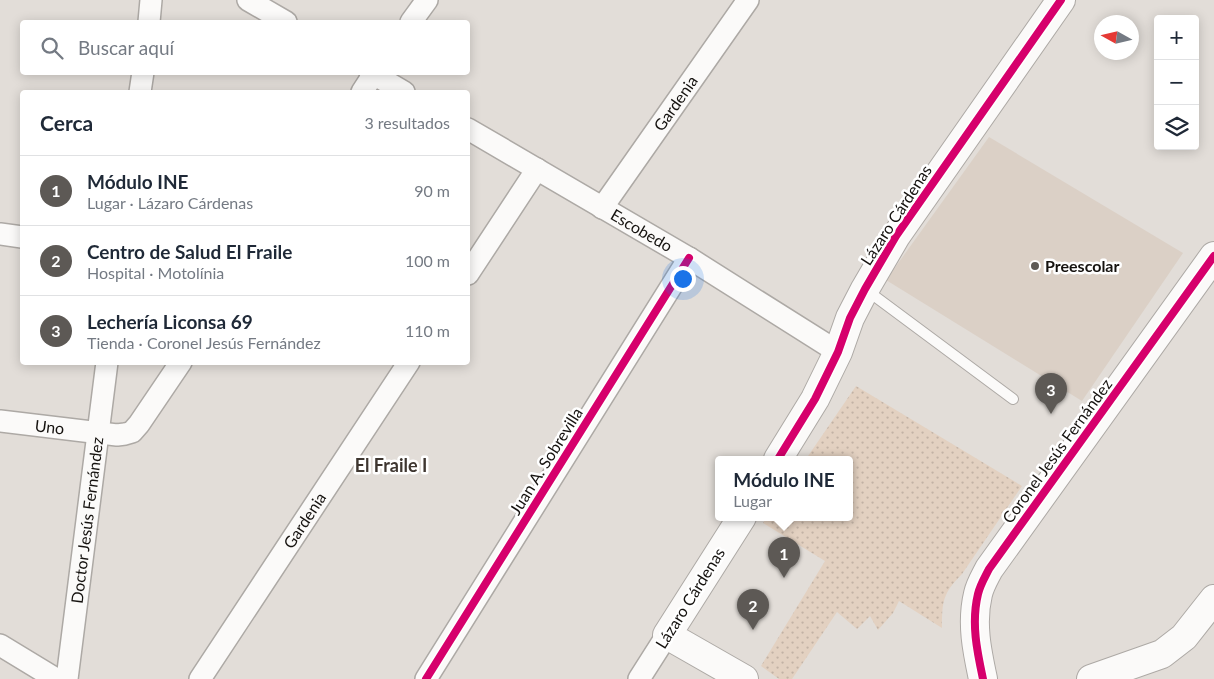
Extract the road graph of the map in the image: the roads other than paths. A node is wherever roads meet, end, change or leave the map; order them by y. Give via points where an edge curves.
1 (152, 0) edge
2 (248, 0) edge
3 (427, 0) edge
4 (748, 0) edge
5 (1061, 0) edge
6 (149, 20) edge
7 (283, 20) edge
8 (412, 20) edge
9 (142, 75) edge
10 (372, 75) edge
11 (376, 75) edge
12 (140, 90) edge
13 (363, 90) edge
14 (401, 90) edge
15 (470, 130) edge
16 (537, 170) junction
17 (602, 208) junction
18 (0, 234) edge
19 (20, 236) edge
20 (1214, 256) edge
21 (689, 258) junction
22 (470, 271) edge
23 (865, 289) junction
24 (838, 352) junction
25 (107, 365) edge
26 (178, 365) edge
27 (407, 365) edge
28 (1013, 399) dead end
29 (0, 421) edge
30 (98, 433) junction
31 (780, 456) edge
32 (739, 521) edge
33 (1214, 599) edge
34 (667, 635) junction
35 (0, 645) edge
36 (56, 679) edge
37 (67, 679) edge
38 (200, 679) edge
39 (426, 679) edge
40 (639, 679) edge
41 (744, 679) edge
42 (983, 679) edge
43 (1092, 679) edge

1 - 6 street
2 - 7 street
3 - 8 street
4 - 17 street, Gardenia
5 - 23 street, Lázaro Cárdenas via 896,236
9 - 12 street
10 - 13 street
11 - 14 street
15 - 16 street, Escobedo
16 - 17 street, Escobedo
16 - 22 street
17 - 21 street, Escobedo
18 - 19 street
20 - 42 street, Coronel Jesús Fernández via 989,569 978,592 974,617
21 - 24 street, Escobedo
21 - 39 street, Juan A. Sobrevilla
23 - 24 street, Lázaro Cárdenas
23 - 28 lane
24 - 31 street, Lázaro Cárdenas via 816,399
25 - 30 street, Doctor Jesús Fernández
26 - 30 street, Uno via 132,432
27 - 38 street, Gardenia
29 - 30 street, Uno
30 - 37 street, Doctor Jesús Fernández
32 - 34 street, Lázaro Cárdenas
33 - 43 street via 1184,636 1162,654
34 - 40 street, Lázaro Cárdenas
34 - 41 street
35 - 36 street

